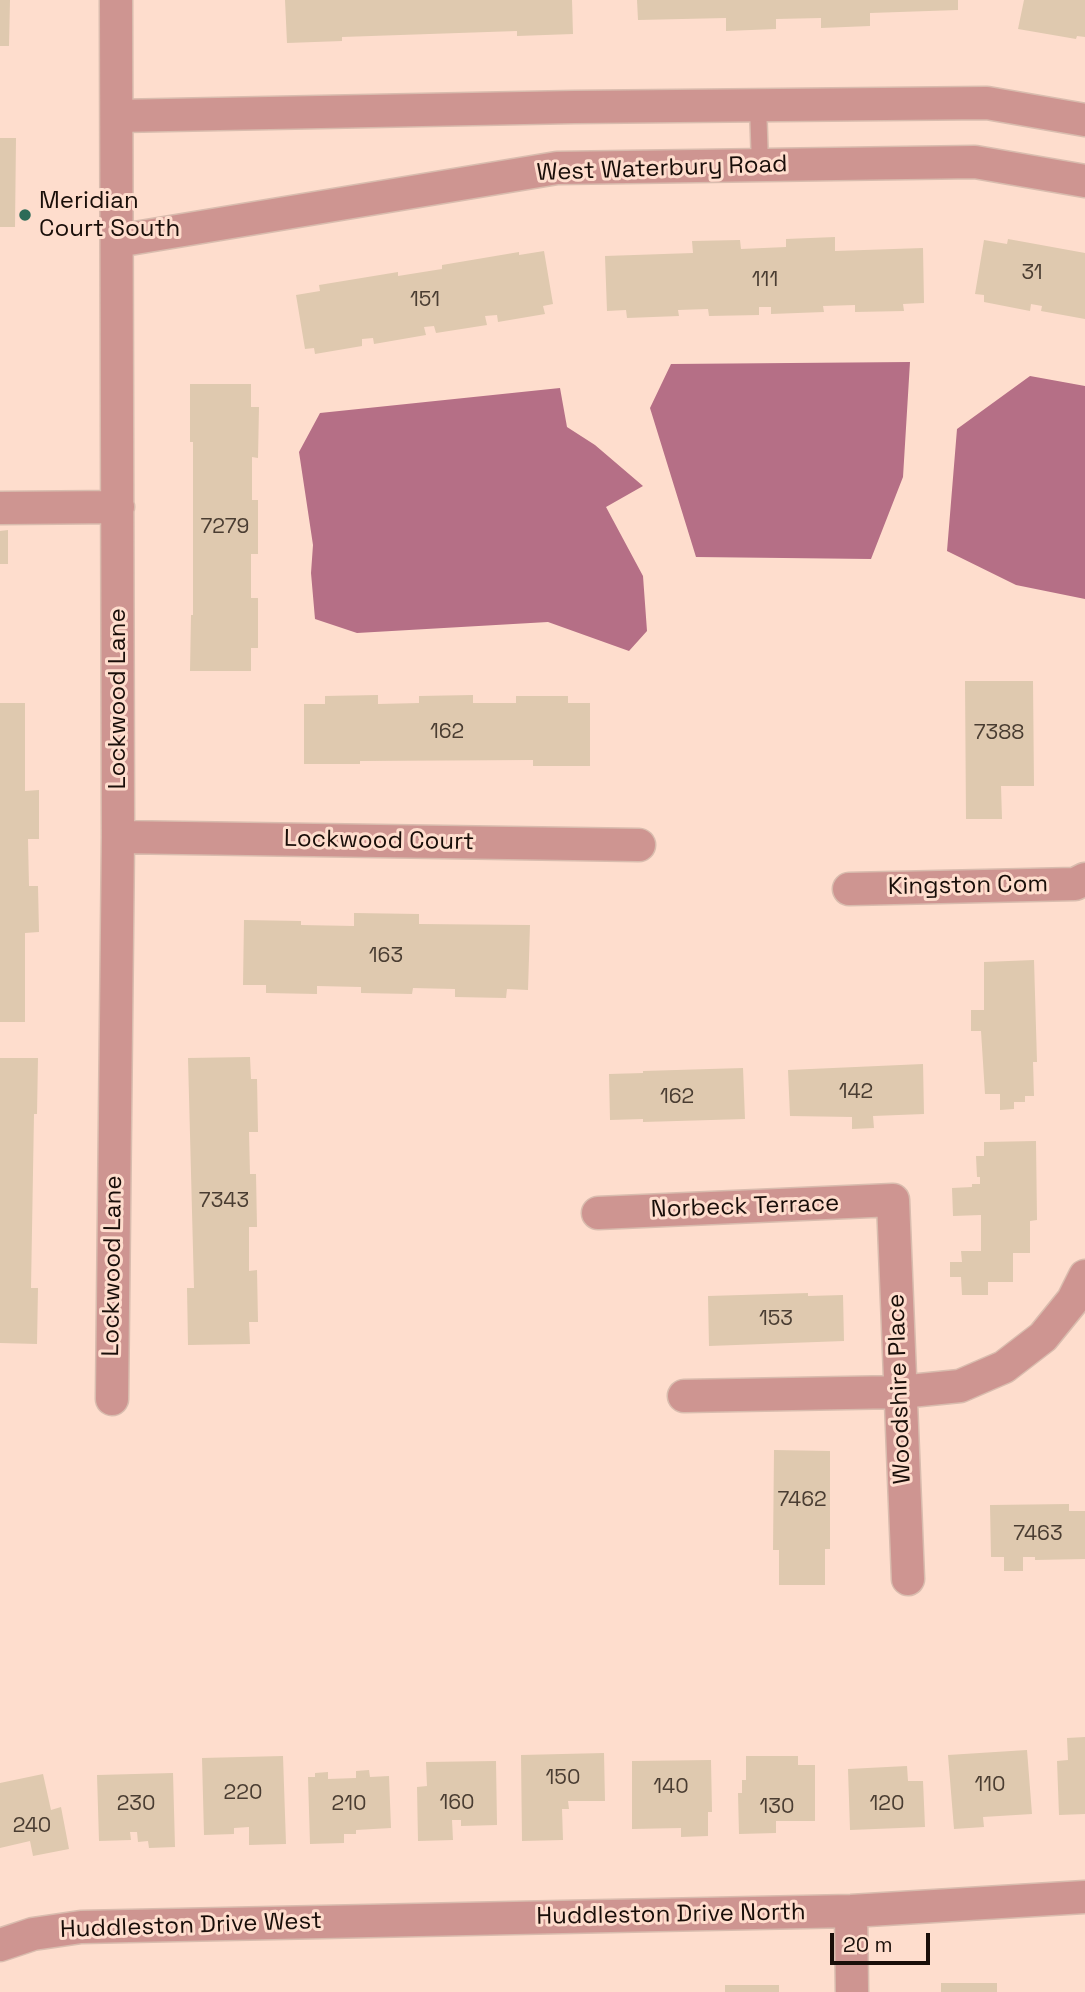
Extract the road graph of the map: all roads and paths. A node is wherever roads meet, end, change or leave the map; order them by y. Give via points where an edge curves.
1 (116, 0) edge
2 (758, 105) junction
3 (117, 116) junction
4 (1085, 120) edge
5 (760, 165) junction
6 (1085, 181) edge
7 (117, 241) junction
8 (118, 507) junction
9 (0, 508) edge
10 (118, 838) junction
11 (639, 845) dead end
12 (1085, 879) edge
13 (849, 889) dead end
14 (893, 1200) joint
15 (598, 1213) dead end
16 (1084, 1282) edge
17 (900, 1392) junction
18 (684, 1396) dead end
19 (112, 1399) dead end
20 (908, 1579) dead end
21 (1085, 1897) edge
22 (851, 1912) junction
23 (383, 1920) joint
24 (0, 1945) edge
25 (852, 1992) edge

1 - 3 street, Lockwood Lane
2 - 3 street
2 - 4 street via 987,103
2 - 5 lane
3 - 7 street, Lockwood Lane
5 - 6 street, West Waterbury Road via 975,162
5 - 7 street, West Waterbury Road via 557,168
7 - 8 street, Lockwood Lane
8 - 9 street
8 - 10 street, Lockwood Lane
10 - 11 street, Lockwood Court
10 - 19 street, Lockwood Lane
12 - 13 street, Kingston Com via 1075,884
14 - 15 street, Norbeck Terrace
14 - 17 street, Woodshire Place
16 - 17 street via 1042,1337 1004,1367 960,1386
17 - 18 street
17 - 20 street, Woodshire Place
21 - 22 street, Huddleston Drive North
22 - 23 street, Huddleston Drive North
22 - 25 street
23 - 24 street, Huddleston Drive West via 81,1927 33,1934

